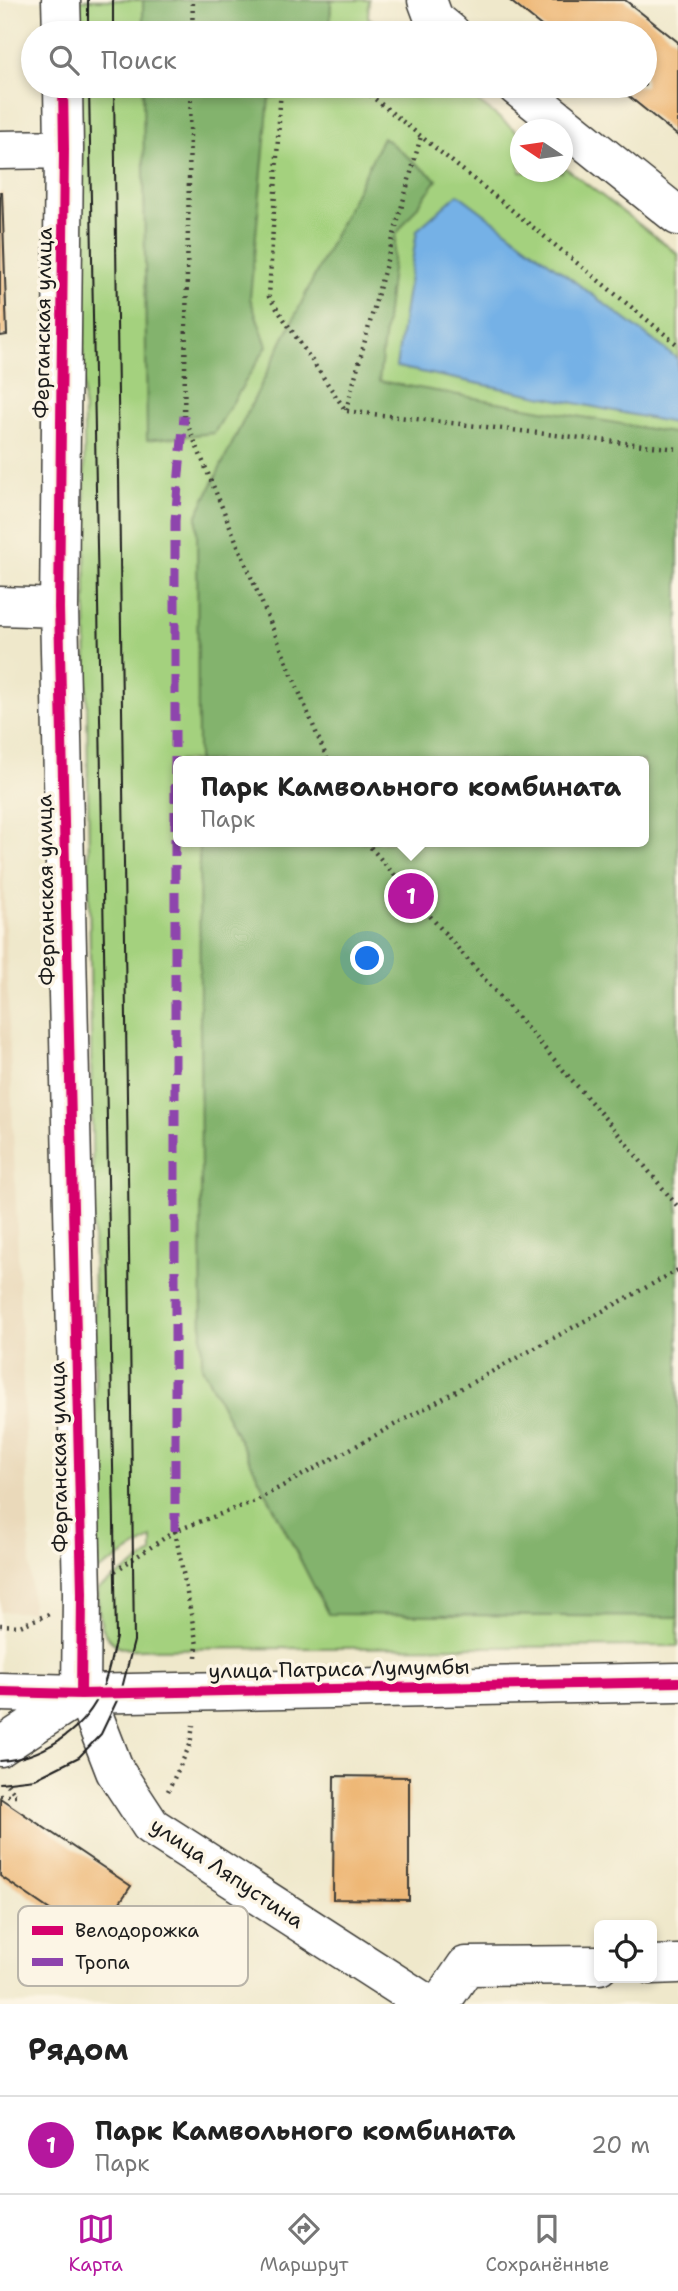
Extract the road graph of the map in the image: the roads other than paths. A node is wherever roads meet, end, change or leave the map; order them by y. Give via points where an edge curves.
1 (61, 0) edge
2 (427, 0) edge
3 (62, 21) edge
4 (436, 21) edge
5 (63, 98) edge
6 (531, 98) edge
7 (64, 149) junction
8 (0, 150) edge
9 (678, 216) edge
10 (0, 606) edge
11 (59, 608) junction
12 (678, 1682) edge
13 (0, 1692) edge
14 (81, 1694) junction
15 (0, 1747) edge
16 (678, 1964) edge
17 (594, 1965) edge
18 (657, 1965) edge
19 (427, 2004) edge
20 (440, 2004) edge

1 - 3 street
2 - 4 street
5 - 7 street, Ферганская улица
6 - 9 street
7 - 8 street
7 - 11 street, Ферганская улица
10 - 11 street
11 - 14 street, Ферганская улица
12 - 14 street, улица Патриса Лумумбы
13 - 14 street, улица Патриса Лумумбы
14 - 15 street
14 - 19 street, улица Ляпустина via 115,1771 151,1826
16 - 18 street
17 - 20 street via 466,1966

